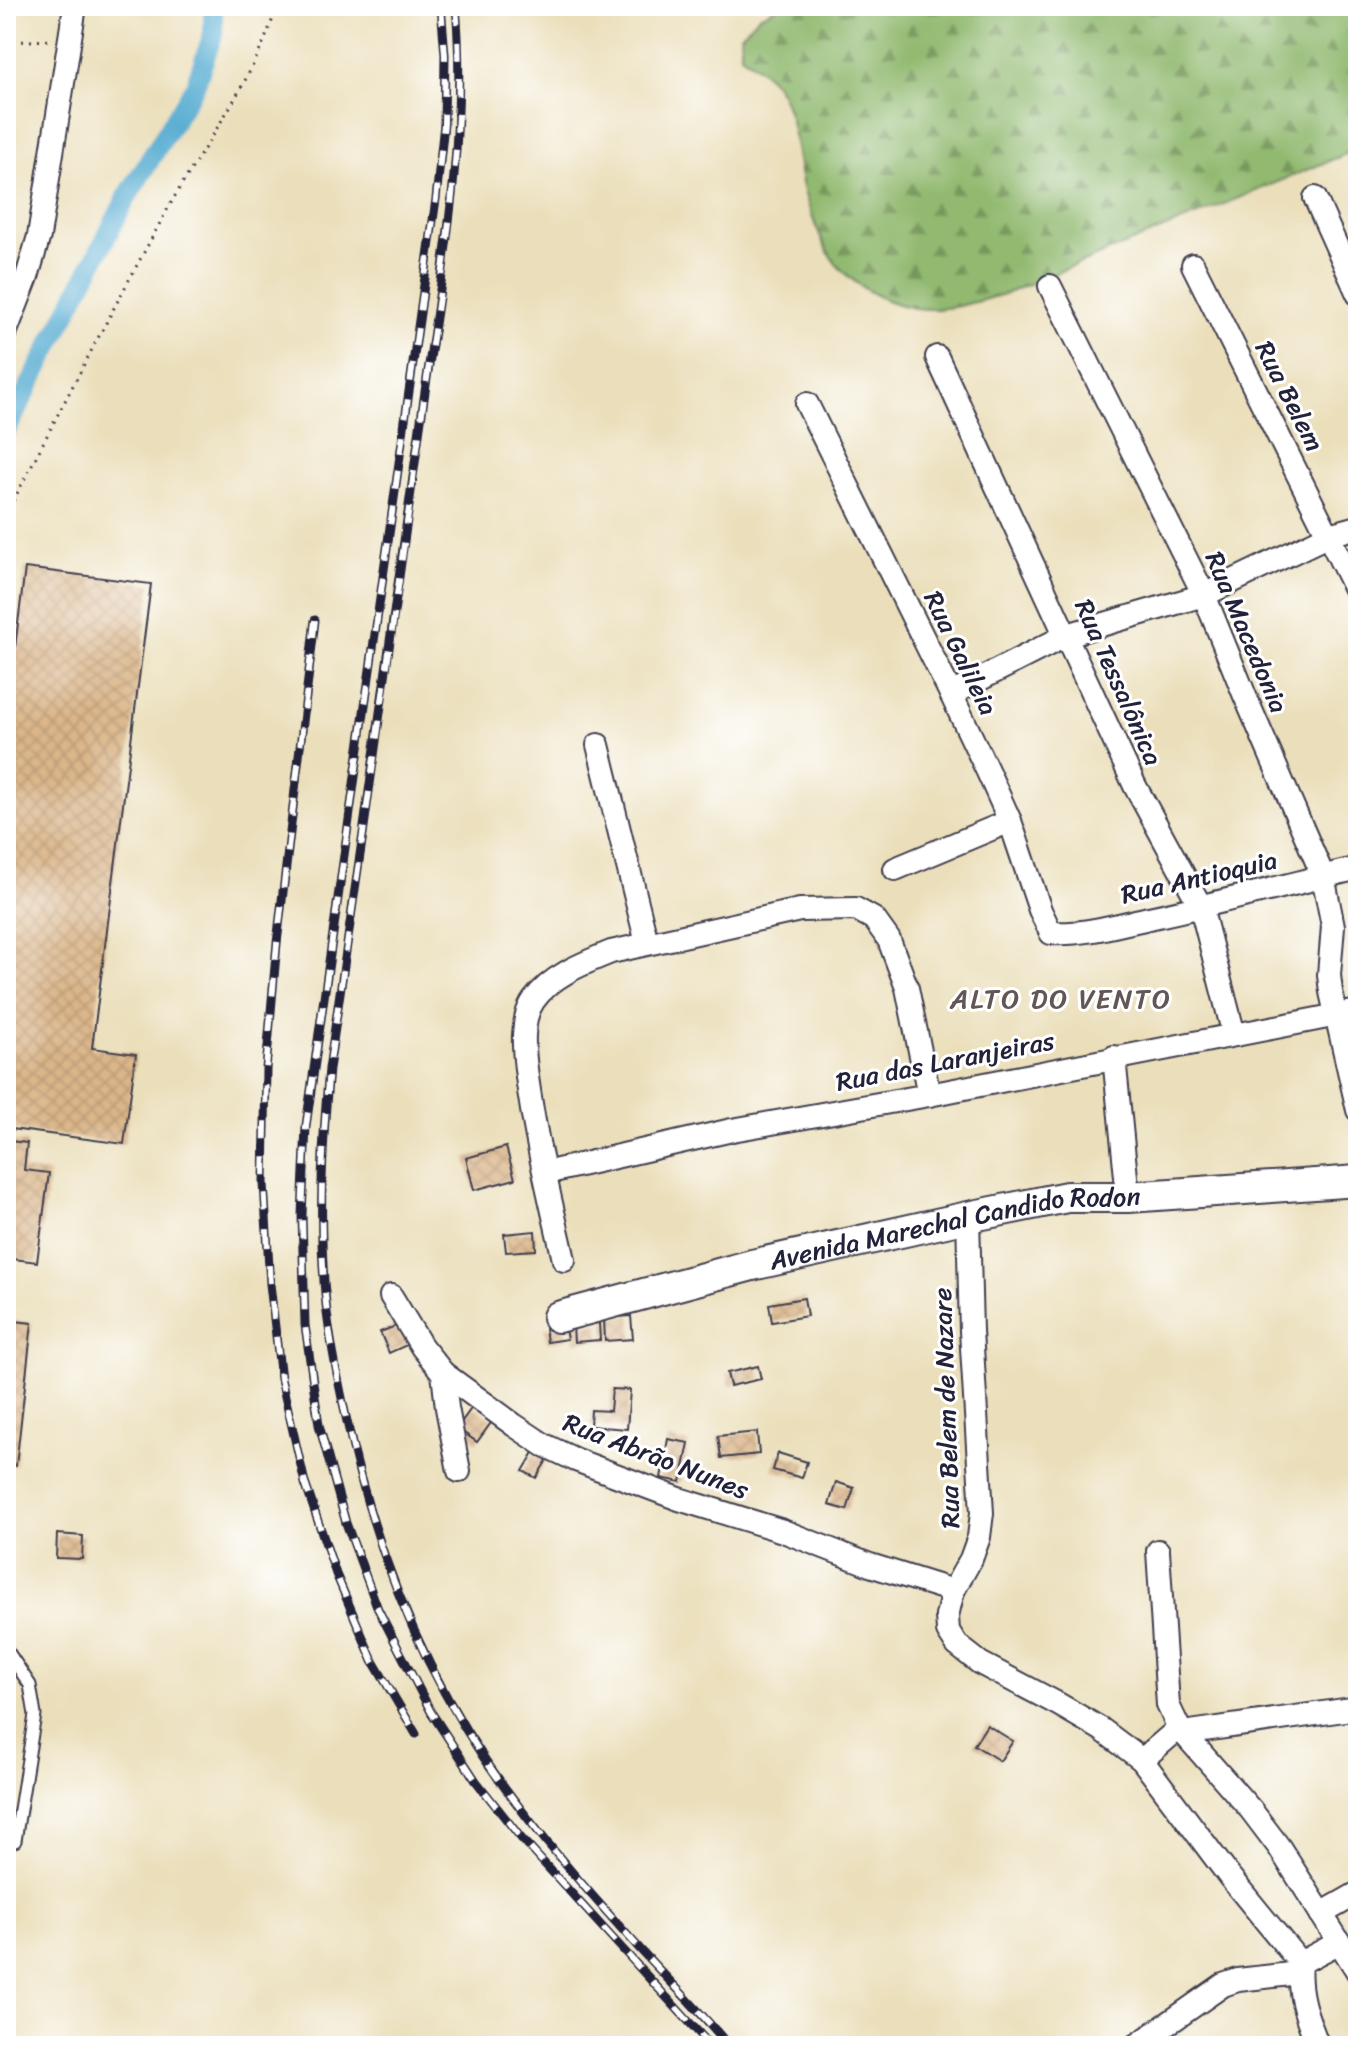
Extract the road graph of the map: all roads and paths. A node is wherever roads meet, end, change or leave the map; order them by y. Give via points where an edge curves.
1 (75, 6) edge
2 (277, 6) edge
3 (70, 39) junction
4 (6, 42) edge
5 (1315, 198) dead end
6 (1193, 265) dead end
7 (1050, 286) dead end
8 (1358, 294) edge
9 (6, 331) edge
10 (937, 357) dead end
11 (807, 404) dead end
12 (6, 515) edge
13 (1358, 527) edge
14 (1329, 535) junction
15 (1204, 595) junction
16 (1358, 595) edge
17 (1067, 635) junction
18 (951, 694) junction
19 (598, 745) dead end
20 (1010, 821) junction
21 (1358, 868) edge
22 (895, 869) dead end
23 (1323, 876) junction
24 (1201, 907) junction
25 (1051, 933) joint
26 (647, 943) junction
27 (1348, 1013) edge
28 (1234, 1035) junction
29 (1114, 1057) junction
30 (929, 1095) junction
31 (1358, 1110) edge
32 (545, 1173) junction
33 (1358, 1181) edge
34 (1128, 1197) junction
35 (968, 1217) junction
36 (564, 1260) dead end
37 (391, 1296) dead end
38 (558, 1317) dead end
39 (443, 1373) junction
40 (459, 1471) dead end
41 (1158, 1551) dead end
42 (953, 1591) junction
43 (6, 1649) edge
44 (1358, 1708) edge
45 (1181, 1731) junction
46 (1142, 1760) junction
47 (15, 1841) dead end
48 (1358, 1893) edge
49 (1321, 1914) junction
50 (1338, 1943) junction
51 (1299, 1968) junction
52 (1358, 1972) edge
53 (1136, 2046) edge
54 (1318, 2046) edge

1 - 3 street
2 - 12 path via 240,93 130,277
3 - 4 path
3 - 9 street via 39,236
5 - 8 street
6 - 14 street, Rua Belem
7 - 15 street, Rua Macedonia
10 - 17 street, Rua Tessalônica
11 - 18 street, Rua Galileia
13 - 14 street
14 - 15 street
14 - 16 street, Rua Belem
15 - 17 street
15 - 23 street, Rua Macedonia
17 - 18 street
17 - 24 street, Rua Tessalônica via 1135,786
18 - 20 street, Rua Galileia
19 - 26 street
20 - 22 street
20 - 25 street, Rua Galileia
21 - 23 street, Rua Antioquia
23 - 24 street, Rua Antioquia
23 - 27 street, Rua Macedonia via 1333,926 1329,975
24 - 25 street, Rua Antioquia
24 - 28 street, Rua Tessalônica
26 - 30 street via 800,910 856,909 874,919 889,940 907,988
26 - 32 street via 565,973 545,988 526,1015 523,1039
27 - 28 street, Rua das Laranjeiras
27 - 31 street, Rua Macedonia
28 - 29 street, Rua das Laranjeiras
29 - 30 street, Rua das Laranjeiras
29 - 34 street
30 - 32 street, Rua das Laranjeiras via 732,1130
32 - 36 street
33 - 34 street, Avenida Marechal Candido Rodon
34 - 35 street, Avenida Marechal Candido Rodon via 1067,1197
35 - 38 street, Avenida Marechal Candido Rodon via 752,1265
35 - 42 street, Rua Belem de Nazare via 982,1513 971,1559
37 - 39 street, Rua Abrão Nunes
39 - 40 street
39 - 42 street, Rua Abrão Nunes via 544,1445 576,1460
41 - 45 street via 1168,1705
42 - 46 street via 948,1631 957,1645 1101,1729
43 - 47 lane via 30,1685 35,1715
44 - 45 street
45 - 46 street
45 - 49 street via 1251,1810
46 - 51 street
48 - 49 street
49 - 50 street
50 - 51 street
50 - 52 street
51 - 53 street via 1223,1985
51 - 54 street via 1304,2013

